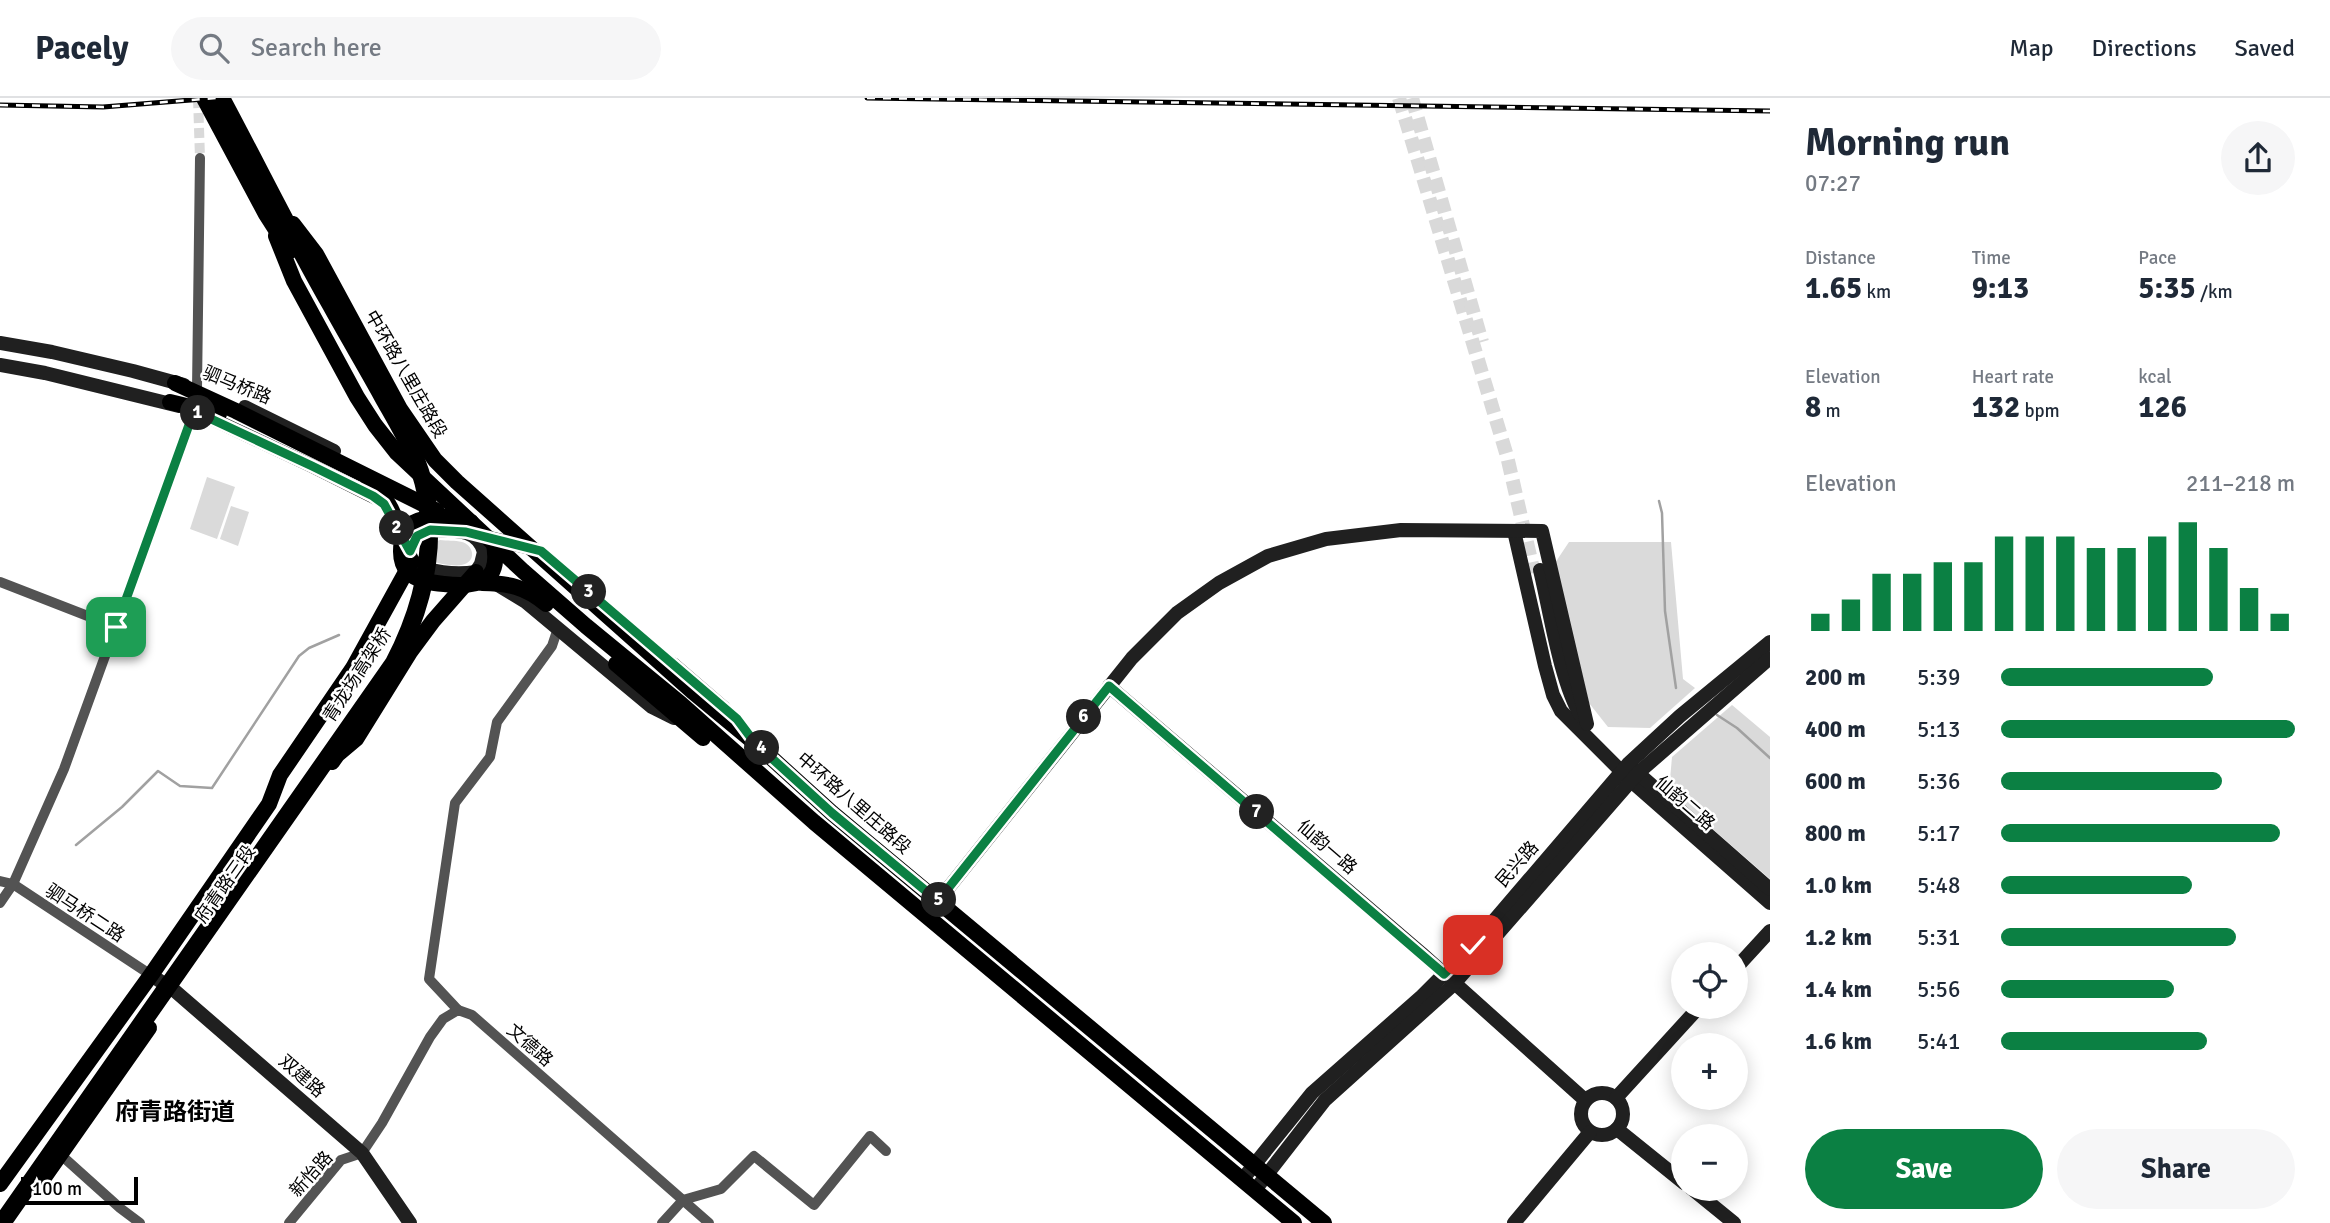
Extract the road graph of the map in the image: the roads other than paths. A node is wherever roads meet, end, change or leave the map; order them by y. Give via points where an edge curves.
1 (205, 98) edge
2 (220, 98) edge
3 (200, 158) tunnel mouth
4 (273, 210) junction
5 (0, 343) edge
6 (0, 365) edge
7 (176, 383) junction
8 (197, 388) junction
9 (170, 402) joint
10 (203, 407) junction
11 (451, 518) junction
12 (471, 528) junction
13 (1514, 531) junction
14 (407, 550) junction
15 (1537, 569) junction
16 (475, 581) junction
17 (0, 582) edge
18 (116, 627) junction
19 (558, 628) junction
20 (1770, 642) edge
21 (1770, 658) edge
22 (1109, 686) junction
23 (686, 698) junction
24 (690, 727) junction
25 (755, 743) junction
26 (337, 755) junction
27 (1630, 772) junction
28 (269, 804) junction
29 (832, 813) junction
30 (814, 822) junction
31 (0, 881) edge
32 (13, 884) junction
33 (1770, 889) edge
34 (938, 901) junction
35 (0, 903) edge
36 (1770, 903) edge
37 (1770, 931) edge
38 (1748, 955) edge
39 (152, 975) junction
40 (1449, 979) junction
41 (175, 991) junction
42 (458, 1010) junction
43 (1688, 1019) edge
44 (1616, 1098) junction
45 (1585, 1100) junction
46 (1617, 1129) junction
47 (1590, 1132) junction
48 (886, 1151) dead end
49 (362, 1153) junction
50 (61, 1155) junction
51 (1260, 1170) junction
52 (1671, 1172) edge
53 (0, 1184) edge
54 (1248, 1185) junction
55 (683, 1200) junction
56 (1707, 1201) edge
57 (7, 1220) edge
58 (140, 1223) edge
59 (289, 1223) edge
60 (410, 1223) edge
61 (663, 1223) edge
62 (709, 1223) edge
63 (1294, 1223) edge
64 (1324, 1223) edge
65 (1514, 1223) edge
66 (1734, 1223) edge

1 - 4 highway, 青龙场高架桥
2 - 4 highway, 青龙场高架桥
3 - 8 street
4 - 23 main road, 中环路八里庄路段 via 316,254 386,384 435,460
4 - 23 main road, 中环路八里庄路段 via 294,281 357,397 397,453 523,571
4 - 57 highway, 青龙场高架桥 via 414,454 429,523 426,573 416,618 394,663
5 - 7 street, 驷马桥路
6 - 9 street
7 - 8 street, 驷马桥路
7 - 10 main road
8 - 14 street, 驷马桥路 via 370,469 387,489
9 - 10 main road
10 - 11 main road via 236,411
10 - 14 main road via 383,495
10 - 18 street
11 - 12 main road
11 - 14 main road via 423,519 408,526
12 - 14 street via 430,530
12 - 16 main road via 493,540 496,555 492,573
12 - 23 main road via 493,533
12 - 25 street via 541,551 737,719
13 - 15 street, 仙韵二路
13 - 15 street, 仙韵二路 via 1542,531
13 - 22 street via 1402,530 1326,539 1268,556 1177,612
14 - 16 main road via 408,572 430,583
14 - 28 main road, 府青路三段 via 353,668 280,775
14 - 28 main road via 382,631 362,672
15 - 27 street, 仙韵二路 via 1582,726
16 - 19 street via 526,602
16 - 24 main road via 525,589
16 - 26 main road via 434,616
16 - 26 main road, 府青路三段 via 433,621 356,739
17 - 18 street
18 - 32 street via 64,769
19 - 24 street via 653,707
19 - 42 street, 文德路 via 552,646 497,722 489,757 456,803 429,979
20 - 27 street, 民兴路 via 1681,716
21 - 27 street, 民兴路
22 - 34 street
22 - 40 street, 仙韵一路
23 - 25 main road, 中环路八里庄路段
23 - 29 main road
23 - 30 main road, 中环路八里庄路段
24 - 30 main road
25 - 29 main road, 中环路八里庄路段
26 - 41 main road, 府青路三段
27 - 33 street, 仙韵二路
27 - 36 street, 仙韵二路
27 - 40 street, 民兴路
28 - 39 main road, 府青路三段
29 - 34 main road, 中环路八里庄路段
30 - 54 main road, 中环路八里庄路段
31 - 32 street, 驷马桥二路
32 - 35 street
32 - 39 street, 驷马桥二路
34 - 51 main road, 中环路八里庄路段
37 - 38 street
39 - 41 street, 双建路
39 - 53 main road, 府青路三段
40 - 45 street, 仙韵一路
40 - 51 street, 民兴路
41 - 49 street, 双建路
41 - 50 main road, 府青路三段
42 - 49 street via 443,1019 430,1037
42 - 55 street, 文德路 via 472,1015
43 - 44 street
44 - 45 street via 1597,1093
44 - 46 street via 1623,1109
45 - 47 street via 1581,1120
46 - 47 street via 1604,1136
46 - 52 street
47 - 65 street
48 - 55 street via 870,1136 814,1205 754,1156 721,1189
49 - 59 street, 新怡路 via 341,1160
49 - 60 street, 双建路
50 - 57 main road, 府青路三段
50 - 58 street
51 - 54 street, 民兴路
51 - 64 main road, 中环路八里庄路段
54 - 63 main road, 中环路八里庄路段
55 - 61 street
55 - 62 street, 文德路
56 - 66 street

